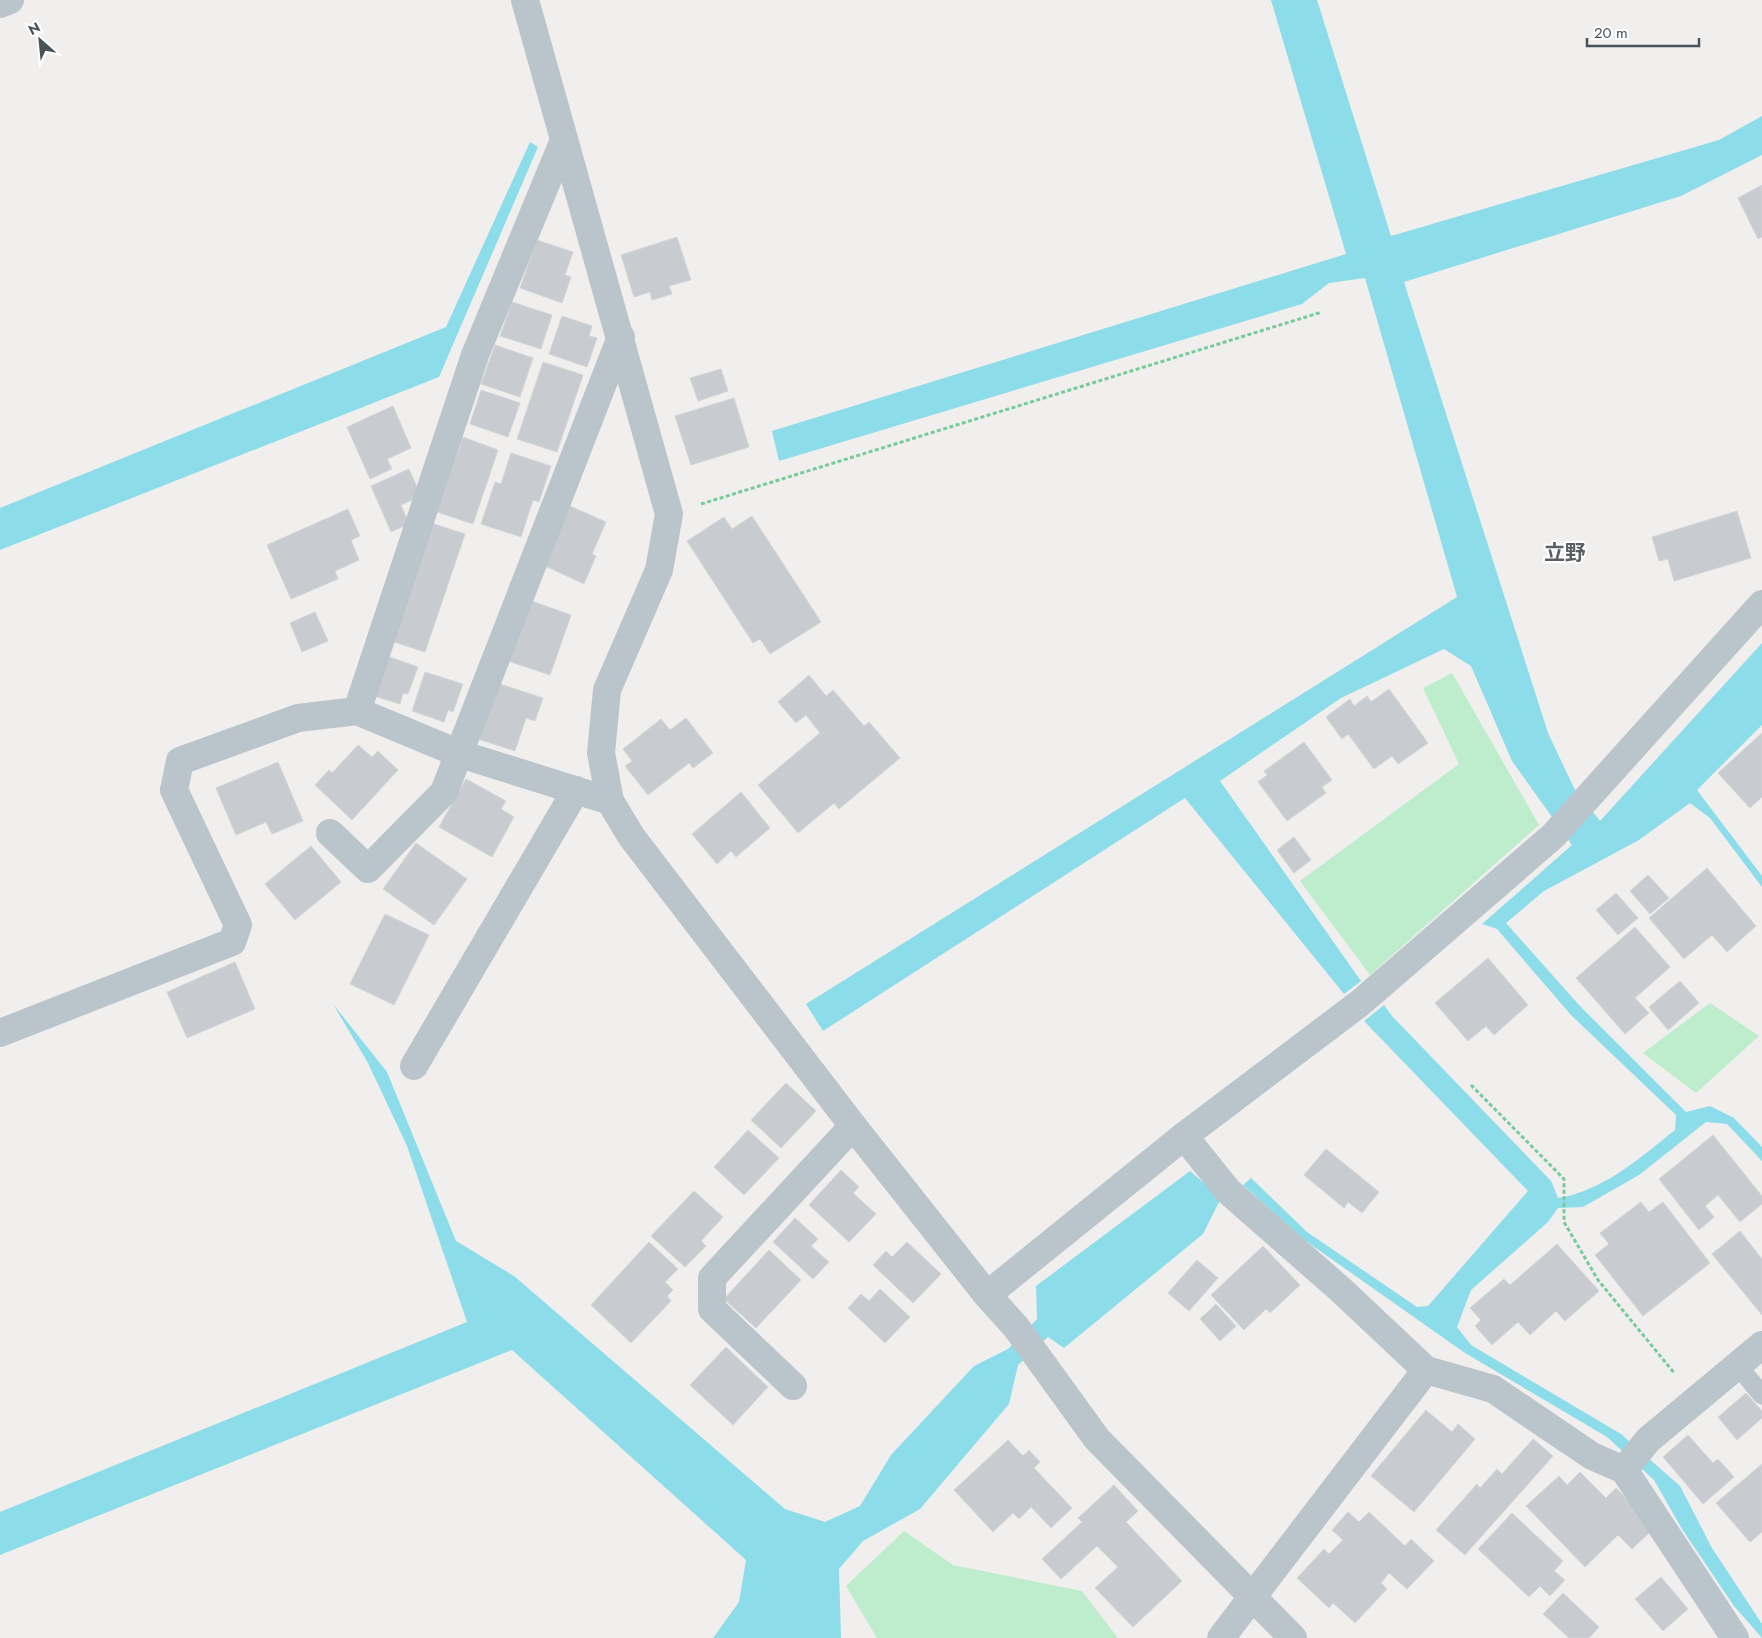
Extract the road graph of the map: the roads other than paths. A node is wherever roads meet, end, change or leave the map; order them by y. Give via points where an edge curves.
1 (10, 0) edge
2 (525, 0) edge
3 (0, 4) edge
4 (564, 140) junction
5 (620, 337) junction
6 (1762, 604) edge
7 (357, 711) junction
8 (460, 754) junction
9 (576, 790) junction
10 (610, 801) junction
11 (330, 833) dead end
12 (0, 1034) edge
13 (414, 1066) dead end
14 (853, 1126) junction
15 (1184, 1136) junction
16 (988, 1295) junction
17 (1762, 1345) edge
18 (1738, 1366) junction
19 (1426, 1370) junction
20 (793, 1386) dead end
21 (1762, 1396) edge
22 (1624, 1470) junction
23 (1253, 1597) junction
24 (1221, 1638) edge
25 (1293, 1638) edge
26 (1735, 1638) edge

1 - 3 street
2 - 4 street
4 - 5 street
4 - 7 street via 475,355
5 - 8 street
5 - 10 street via 669,514 659,570 607,690 601,753
6 - 15 street via 1553,836 1360,1003
7 - 8 street
7 - 12 street via 298,718 180,762 174,790 238,925 232,942
8 - 9 street
8 - 11 street via 444,792 368,869
9 - 10 street
9 - 13 street
10 - 14 street via 631,836
14 - 16 street
14 - 20 street via 712,1278 712,1309
15 - 16 street
15 - 19 street via 1228,1191
16 - 23 street via 1016,1327 1097,1438
17 - 18 street
18 - 21 lane
18 - 22 street via 1648,1440
19 - 22 street via 1493,1389 1592,1456
19 - 23 street
22 - 26 street
23 - 24 street
23 - 25 street

